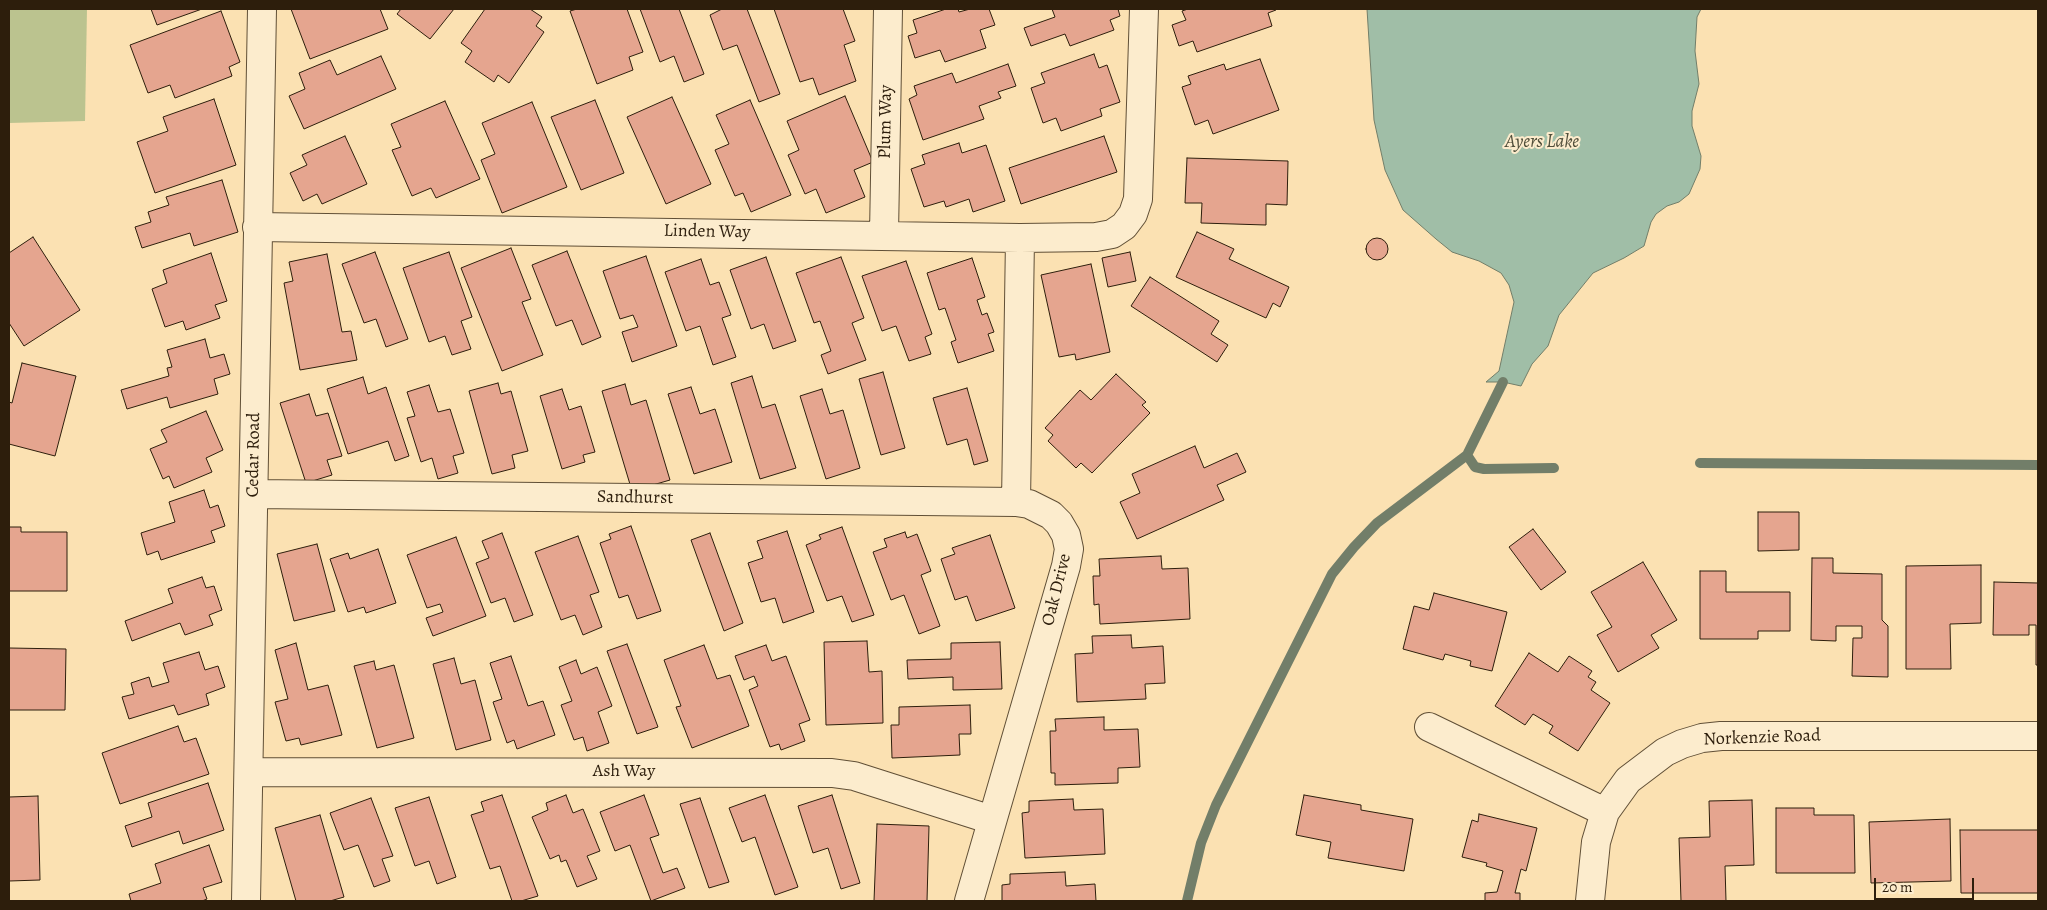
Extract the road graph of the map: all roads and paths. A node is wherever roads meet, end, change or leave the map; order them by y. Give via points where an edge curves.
1 (262, 9) edge
2 (888, 9) edge
3 (1144, 9) edge
4 (257, 227) junction
5 (884, 234) junction
6 (1020, 238) junction
7 (254, 494) junction
8 (1016, 502) junction
9 (1429, 727) dead end
10 (2038, 736) edge
11 (249, 772) junction
12 (1605, 812) junction
13 (992, 820) junction
14 (246, 901) edge
15 (969, 901) edge
16 (1590, 901) edge

1 - 4 street, Cedar Road
2 - 5 street, Plum Way
3 - 6 street, Linden Way via 1138,199 1133,214 1112,234
4 - 5 street, Linden Way
4 - 7 street, Cedar Road
5 - 6 street, Linden Way
6 - 8 street
7 - 8 street, Sandhurst
7 - 11 street, Cedar Road
8 - 13 street, Oak Drive via 1051,515 1066,535 1069,549
9 - 12 street
10 - 12 street, Norkenzie Road via 1702,738 1682,744 1646,764 1628,780
11 - 13 street, Ash Way via 832,773 854,776
11 - 14 street, Cedar Road
12 - 16 street, Norkenzie Road via 1594,848
13 - 15 street, Oak Drive

